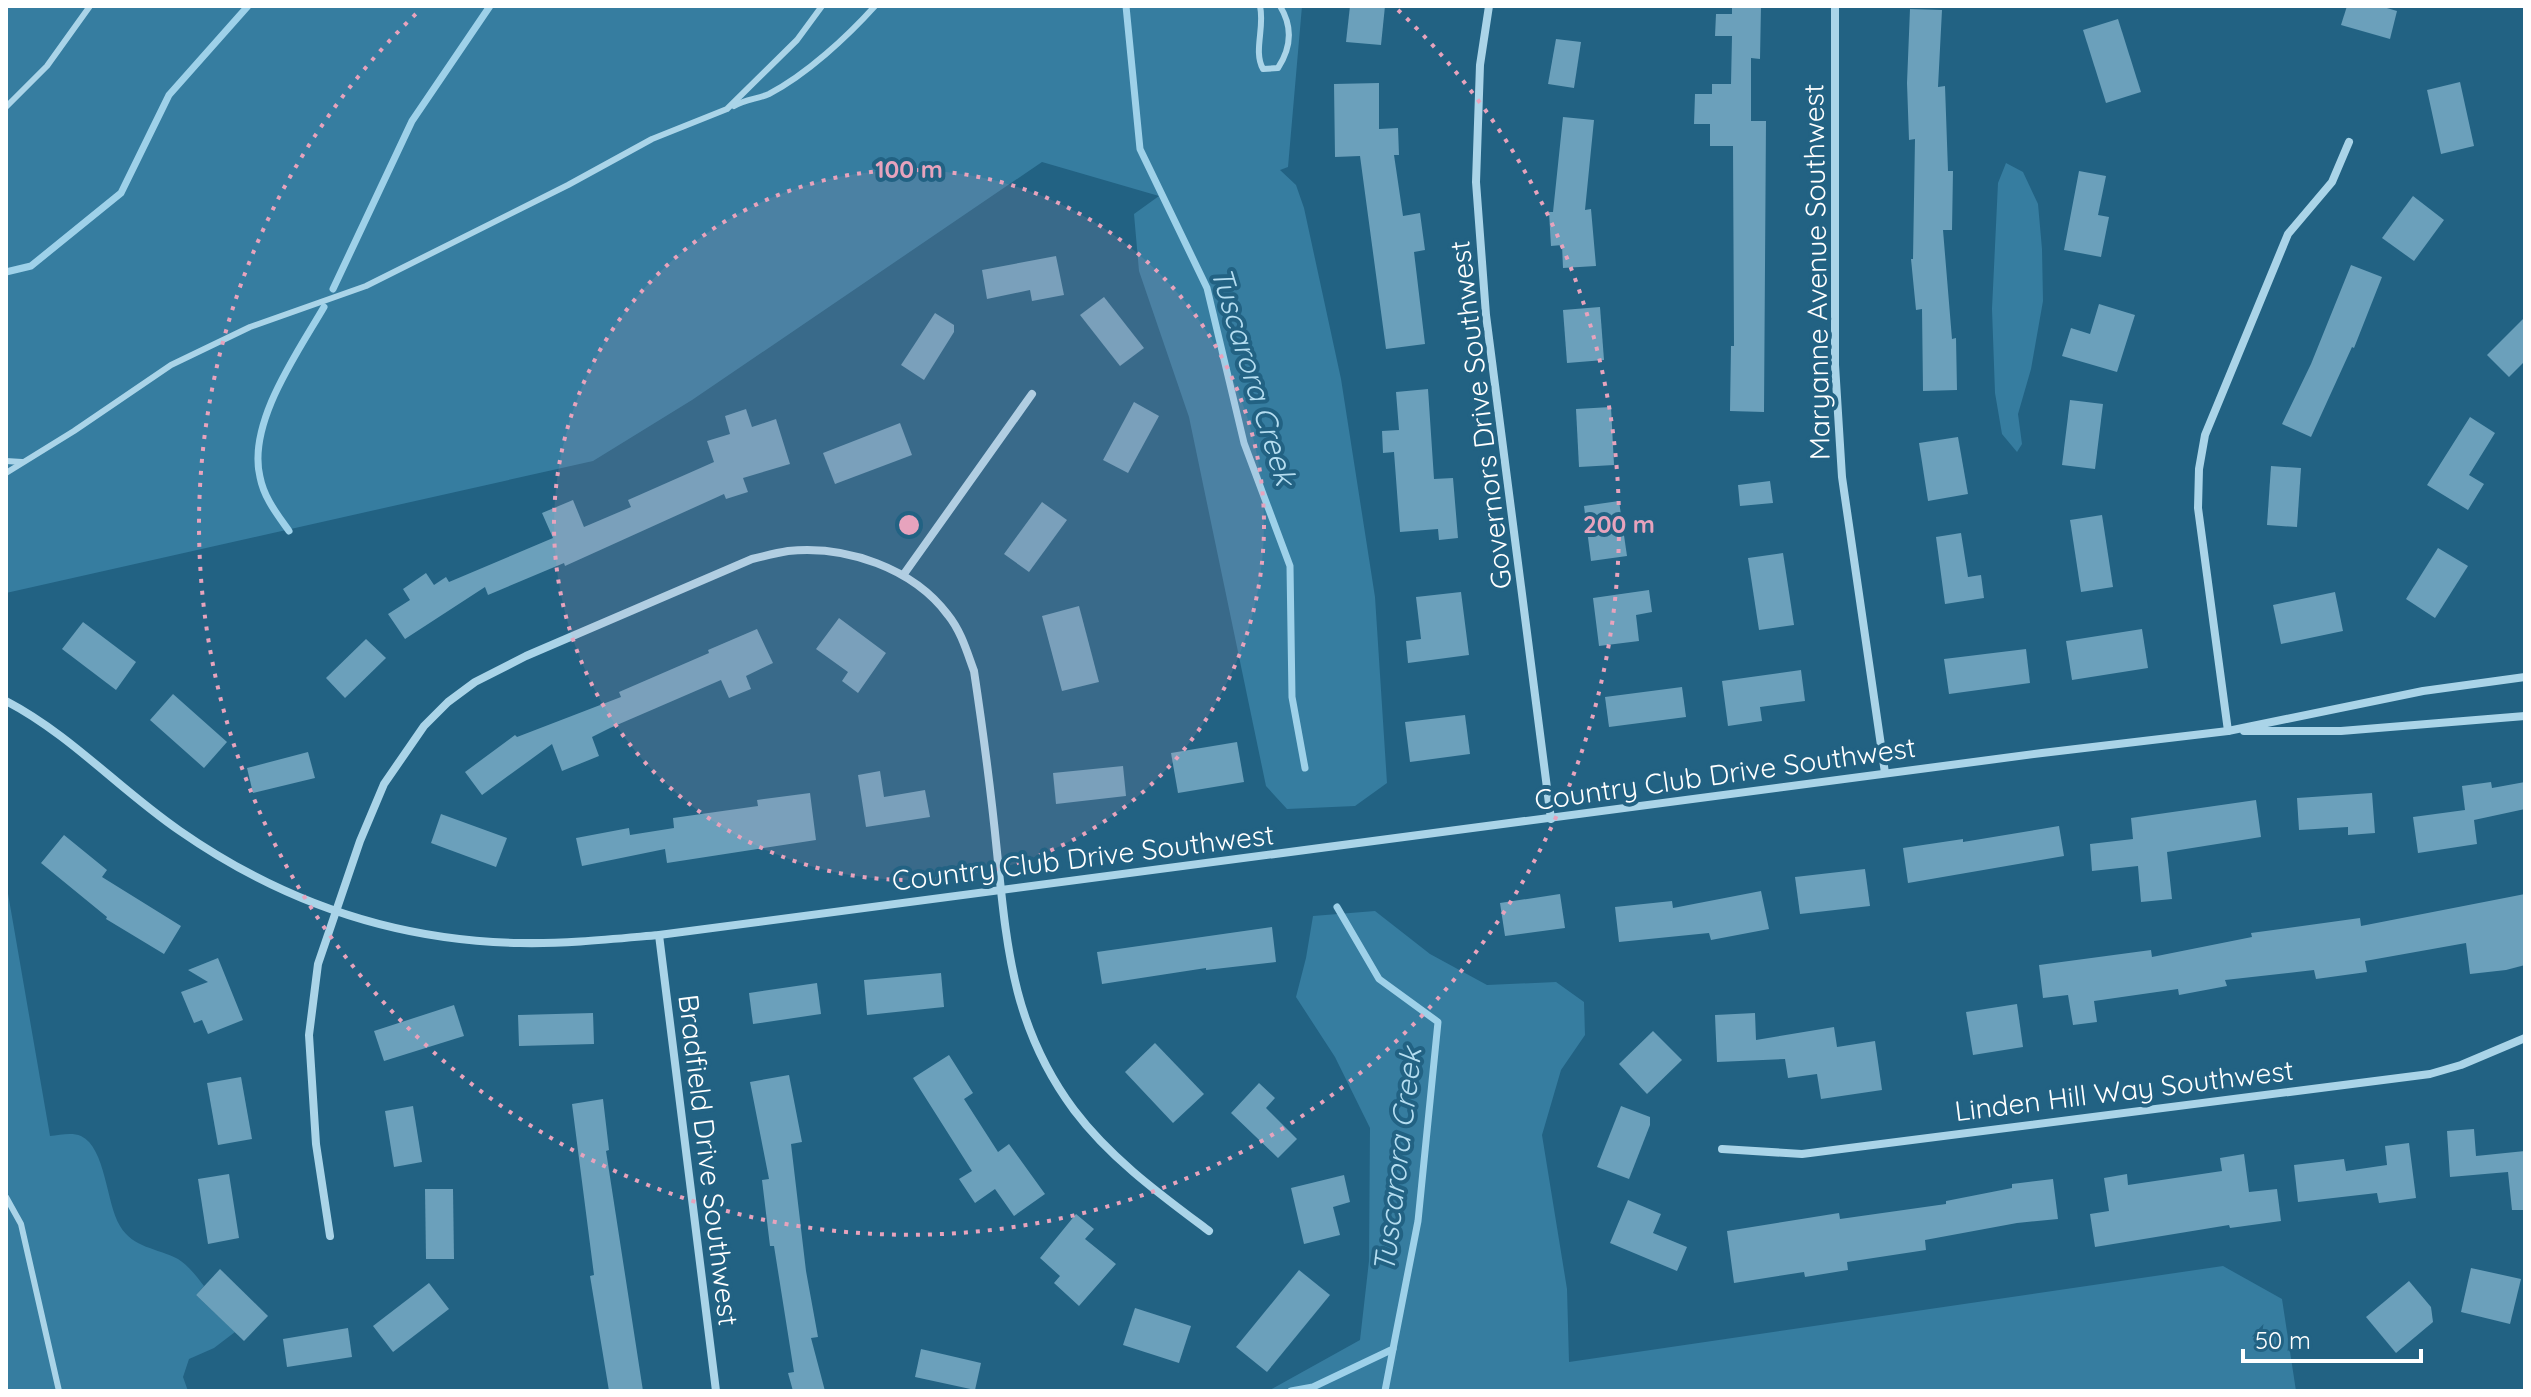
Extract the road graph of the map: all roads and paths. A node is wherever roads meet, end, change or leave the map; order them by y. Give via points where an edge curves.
1 (90, 6) edge
2 (822, 6) edge
3 (875, 6) edge
4 (1260, 6) edge
5 (1280, 6) edge
6 (1489, 6) edge
7 (1835, 6) edge
8 (6, 107) edge
9 (727, 109) junction
10 (2349, 142) dead end
11 (1032, 394) dead end
12 (6, 461) edge
13 (24, 462) junction
14 (6, 473) edge
15 (904, 574) junction
16 (2525, 677) edge
17 (6, 701) edge
18 (2525, 716) edge
19 (2228, 731) junction
20 (1885, 773) junction
21 (1551, 819) junction
22 (1000, 890) junction
23 (334, 913) junction
24 (659, 935) junction
25 (2525, 1038) edge
26 (1722, 1149) dead end
27 (6, 1197) edge
28 (1209, 1231) dead end
29 (330, 1236) dead end
30 (59, 1391) edge
31 (716, 1391) edge

1 - 8 lane via 47,66
2 - 9 lane via 797,40
3 - 9 lane via 802,74
4 - 5 lane via 1259,61 1271,70 1286,55 1289,25
6 - 21 street, Governors Drive Southwest via 1480,65 1476,182 1486,315
7 - 20 street, Maryanne Avenue Southwest via 1836,393 1842,477
9 - 13 lane via 652,139 366,286 250,327 182,360
10 - 19 street via 2332,182 2288,234 2205,435 2198,508
11 - 15 street
12 - 13 lane
13 - 14 lane
15 - 22 street via 949,616 974,671
15 - 23 street via 821,551 752,559 475,682 424,726 384,784
16 - 19 street, Country Club Drive Southwest via 2423,691
17 - 23 street, Country Club Drive Southwest via 222,860
18 - 19 street, Country Club Drive Southwest via 2341,731
19 - 20 street, Country Club Drive Southwest
20 - 21 street, Country Club Drive Southwest
21 - 22 street, Country Club Drive Southwest
22 - 24 street, Country Club Drive Southwest
22 - 28 street via 1022,1015 1045,1063 1074,1110 1105,1145 1136,1176
23 - 24 street, Country Club Drive Southwest via 406,931 519,943
23 - 29 street via 318,964 309,1035 316,1144
24 - 31 street, Bradfield Drive Southwest
25 - 26 street, Linden Hill Way Southwest via 2430,1074 1802,1154
27 - 30 lane via 21,1224

